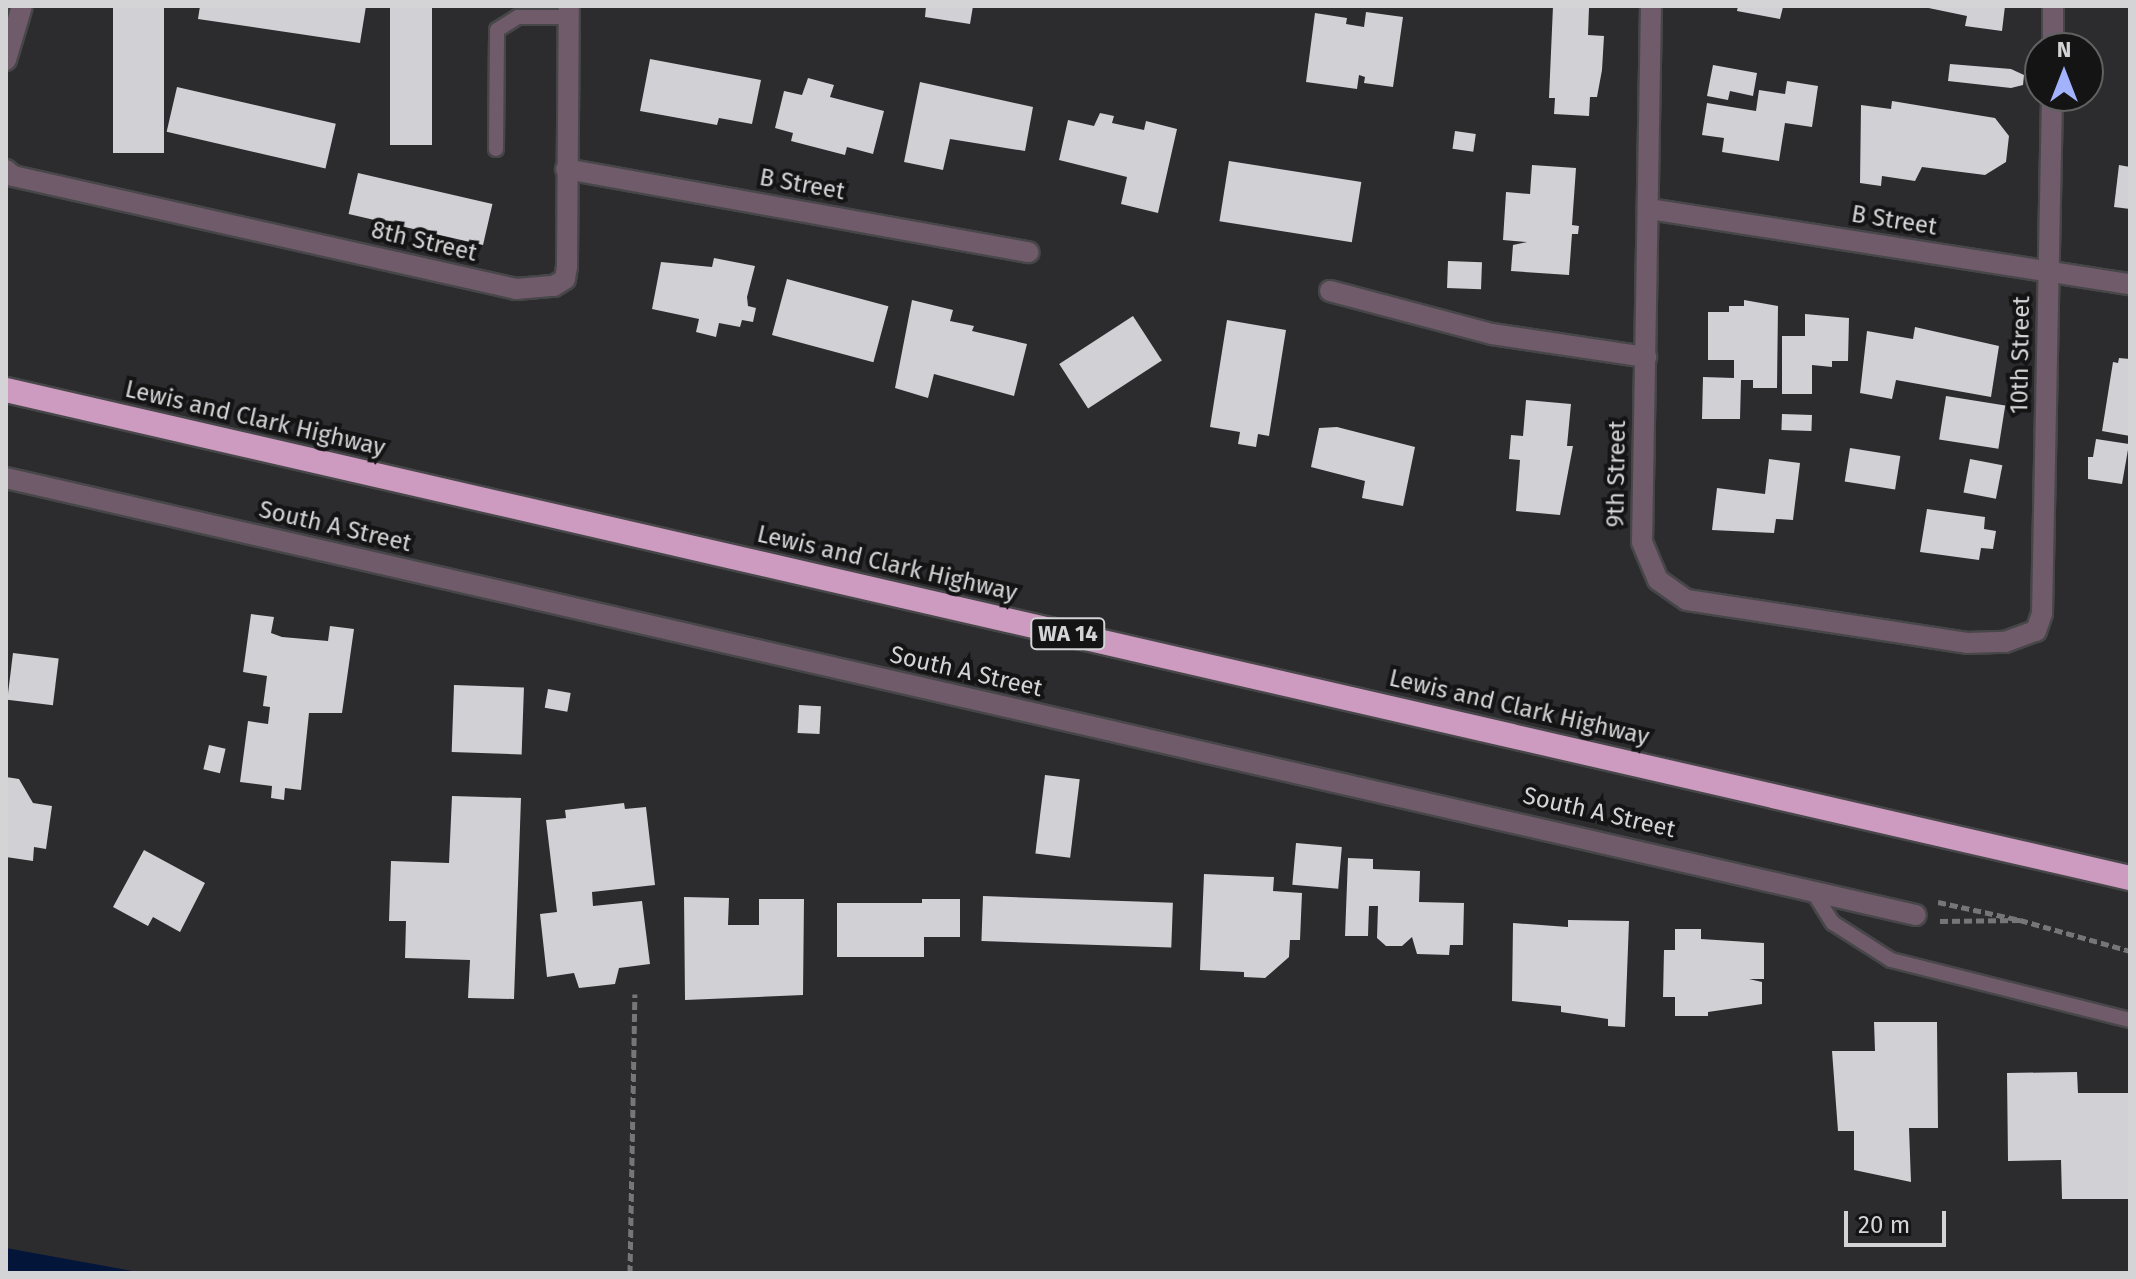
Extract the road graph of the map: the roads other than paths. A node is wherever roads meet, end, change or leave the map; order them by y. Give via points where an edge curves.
1 (22, 6) edge
2 (1651, 6) edge
3 (2053, 6) edge
4 (569, 12) edge
5 (2053, 32) edge
6 (6, 60) edge
7 (2052, 112) edge
8 (496, 149) dead end
9 (566, 169) junction
10 (6, 170) edge
11 (1649, 209) junction
12 (1029, 252) dead end
13 (2048, 271) junction
14 (2130, 284) edge
15 (1330, 291) dead end
16 (1646, 357) junction
17 (6, 390) edge
18 (6, 478) edge
19 (2042, 614) joint
20 (2130, 878) edge
21 (1812, 890) junction
22 (1916, 915) road end
23 (2130, 1020) edge

1 - 6 street
2 - 11 street, 9th Street
3 - 5 street
4 - 8 lane via 518,17 497,30
4 - 9 street, 8th Street
7 - 13 street, 10th Street
9 - 10 street, 8th Street via 565,279 554,286 516,289 13,176
9 - 12 street, B Street
11 - 13 street, B Street
11 - 16 street, 9th Street
13 - 14 street, B Street
13 - 19 street, 10th Street
15 - 16 street via 1492,334
16 - 19 street, 9th Street via 1642,542 1658,580 1687,600 1967,643 2005,642 2036,631
17 - 20 highway, Lewis and Clark Highway / WA 14
18 - 21 street, South A Street
21 - 22 street, South A Street
21 - 23 lane via 1833,923 1891,960

